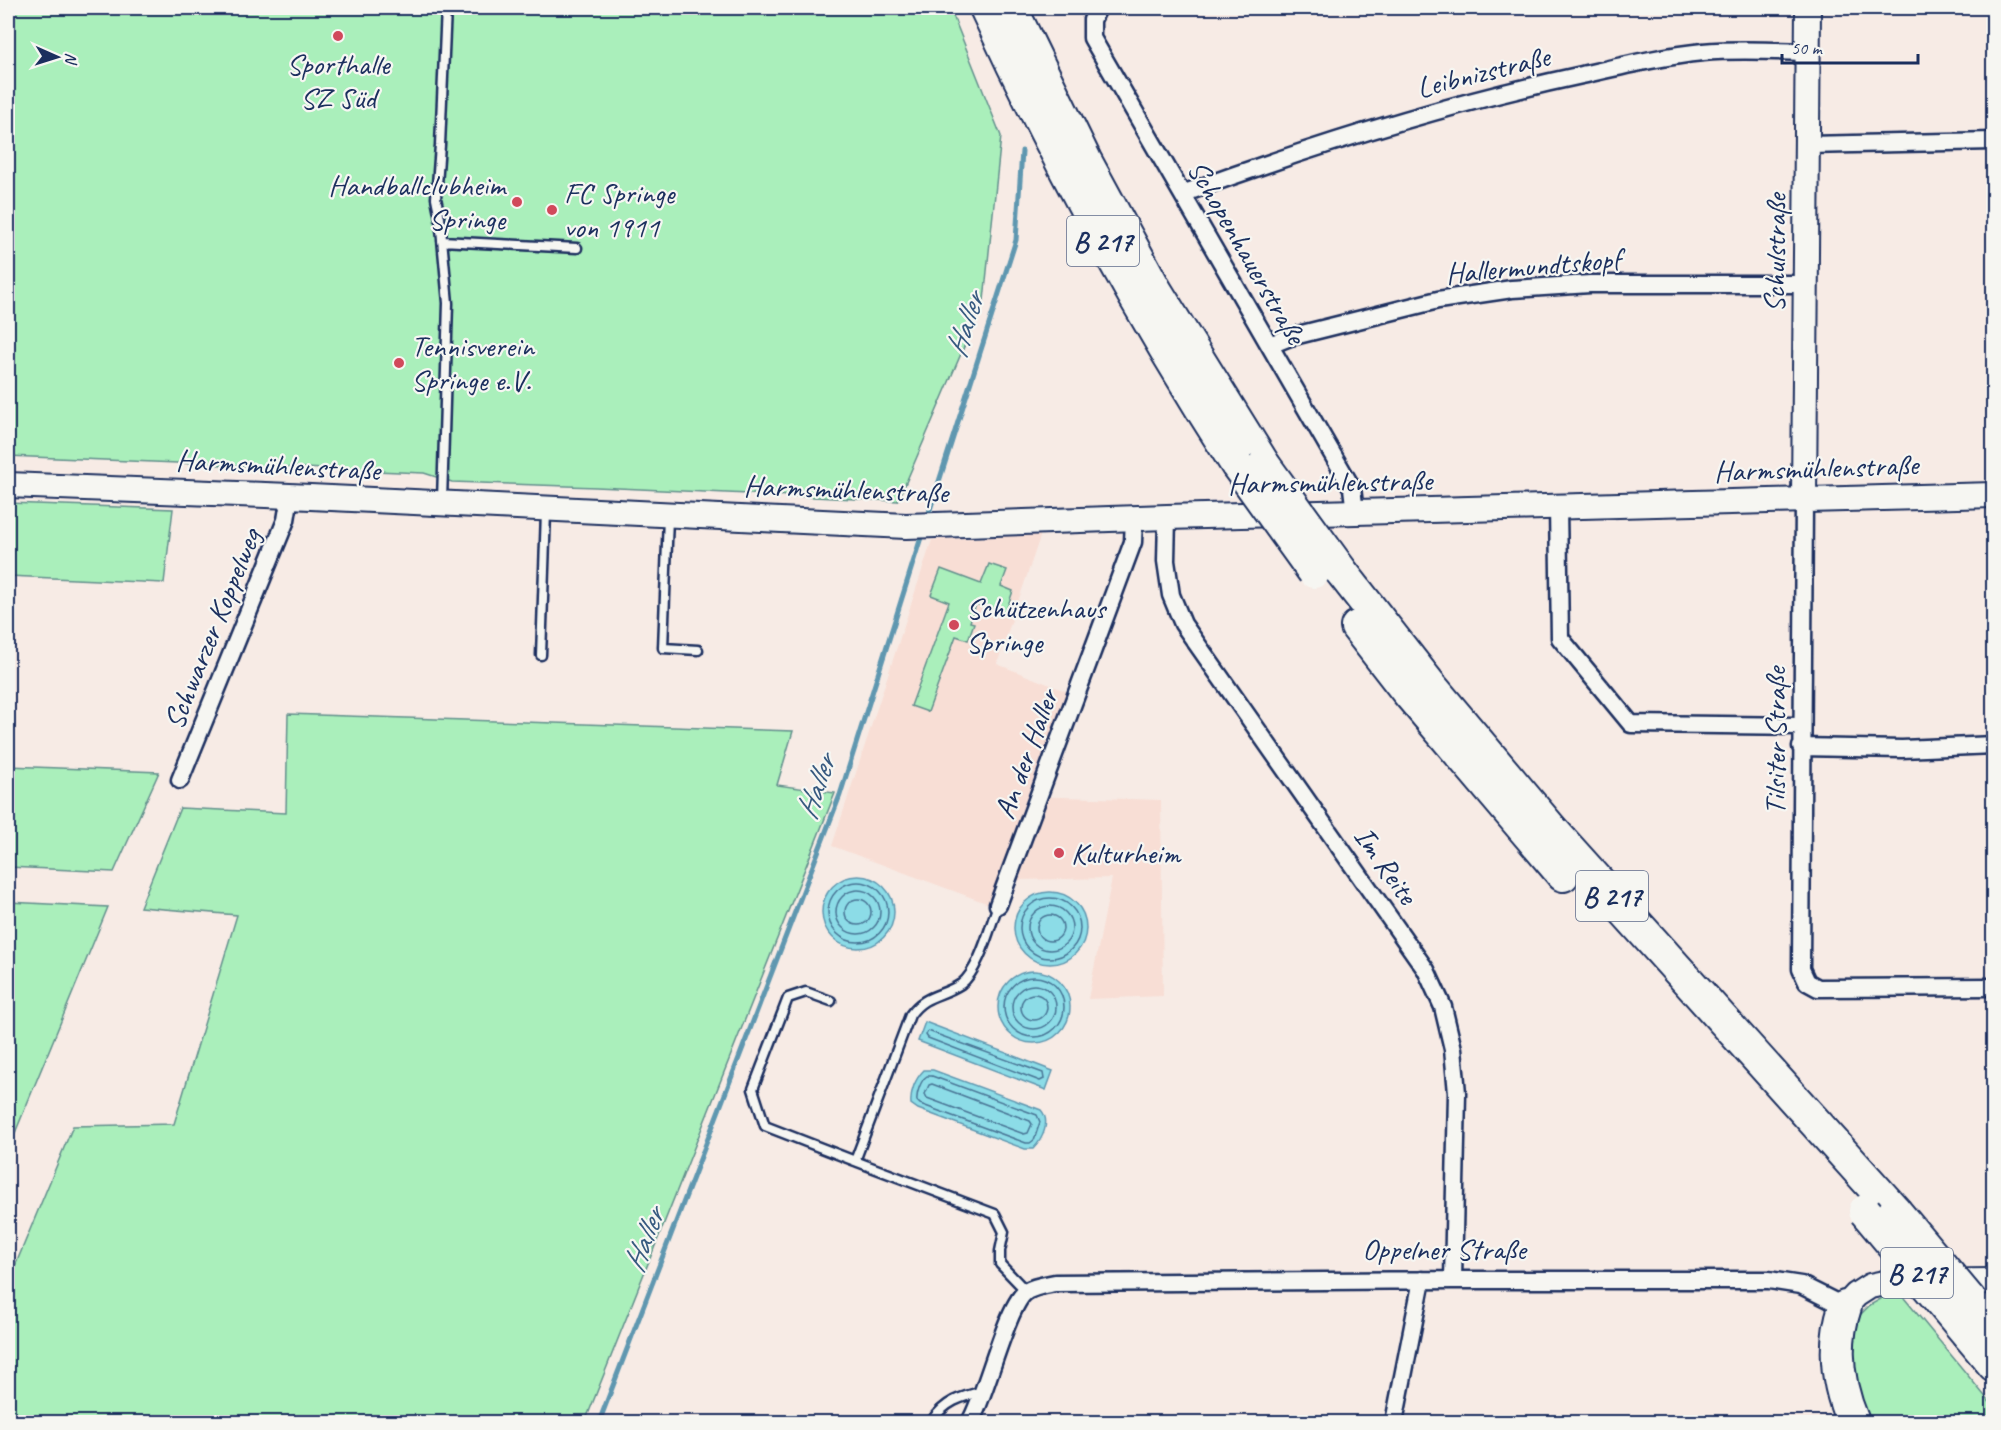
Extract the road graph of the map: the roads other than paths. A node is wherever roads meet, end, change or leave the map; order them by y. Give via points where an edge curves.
1 (446, 8) edge
2 (987, 8) edge
3 (1011, 8) edge
4 (1808, 8) edge
5 (1095, 14) edge
6 (1808, 52) junction
7 (1994, 141) edge
8 (1807, 145) junction
9 (1182, 194) junction
10 (442, 241) junction
11 (577, 248) dead end
12 (1806, 284) junction
13 (1270, 345) junction
14 (1251, 465) junction
15 (8, 485) edge
16 (1994, 495) edge
17 (291, 496) junction
18 (1804, 499) junction
19 (442, 504) junction
20 (1558, 507) junction
21 (547, 508) junction
22 (1355, 513) junction
23 (668, 514) junction
24 (1167, 517) junction
25 (1134, 518) junction
26 (698, 650) dead end
27 (541, 655) dead end
28 (1802, 726) junction
29 (1994, 745) edge
30 (1801, 747) junction
31 (180, 780) dead end
32 (998, 905) joint
33 (1994, 987) edge
34 (831, 1001) dead end
35 (855, 1161) junction
36 (1422, 1280) junction
37 (1453, 1280) junction
38 (1994, 1281) edge
39 (1026, 1291) junction
40 (1845, 1307) junction
41 (1981, 1332) edge
42 (1994, 1365) edge
43 (984, 1391) junction
44 (931, 1422) edge
45 (970, 1422) edge
46 (1394, 1422) edge
47 (1853, 1422) edge

1 - 10 lane via 435,198
2 - 14 highway, B 217 via 1065,170 1137,303 1189,390
3 - 14 highway, B 217 via 1085,160
4 - 6 street, Schulstraße
5 - 9 street, Schopenhauerstraße via 1092,38
6 - 8 street, Schulstraße
6 - 9 street, Leibnizstraße via 1704,52 1552,81 1356,134
7 - 8 street
8 - 12 street, Schulstraße
9 - 13 street, Schopenhauerstraße
10 - 11 lane
10 - 19 lane via 448,303
12 - 13 street, Hallermundtskopf via 1512,288 1438,300
12 - 18 street, Schulstraße
13 - 22 street, Schopenhauerstraße via 1352,488
14 - 41 highway, B 217, bridge via 1327,571 1430,685
15 - 17 street, Harmsmühlenstraße
16 - 18 street, Harmsmühlenstraße
17 - 19 street, Harmsmühlenstraße
17 - 31 street, Schwarzer Koppelweg via 286,520
18 - 20 street, Harmsmühlenstraße
18 - 28 street, Tilsiter Straße
19 - 21 street, Harmsmühlenstraße
20 - 22 street, Harmsmühlenstraße
20 - 28 street via 1560,638 1632,724
21 - 23 street, Harmsmühlenstraße
21 - 27 lane
22 - 24 street, Harmsmühlenstraße
23 - 25 street, Harmsmühlenstraße via 906,526
23 - 26 lane via 663,648
24 - 25 street, Harmsmühlenstraße
24 - 37 street, Im Reite via 1166,561 1171,595 1183,624 1426,970 1443,1007 1453,1049 1457,1093
25 - 32 street, An der Haller via 1133,542
28 - 30 street, Tilsiter Straße
29 - 30 street via 1902,749
30 - 33 street, Tilsiter Straße via 1801,969 1807,982 1818,988
32 - 35 lane via 972,972 961,984 917,1005 910,1015
34 - 35 lane via 806,992 788,998 753,1089 765,1126
35 - 39 lane via 995,1214 1004,1232 1000,1264
36 - 37 street, Oppelner Straße
36 - 39 street, Oppelner Straße via 1054,1284
36 - 46 street
37 - 40 street, Oppelner Straße via 1769,1280 1801,1285
38 - 40 street via 1889,1282 1870,1286
39 - 43 street via 1010,1316
40 - 47 highway via 1837,1338 1838,1372
41 - 42 highway, B 217
43 - 44 lane via 940,1408
43 - 45 street

